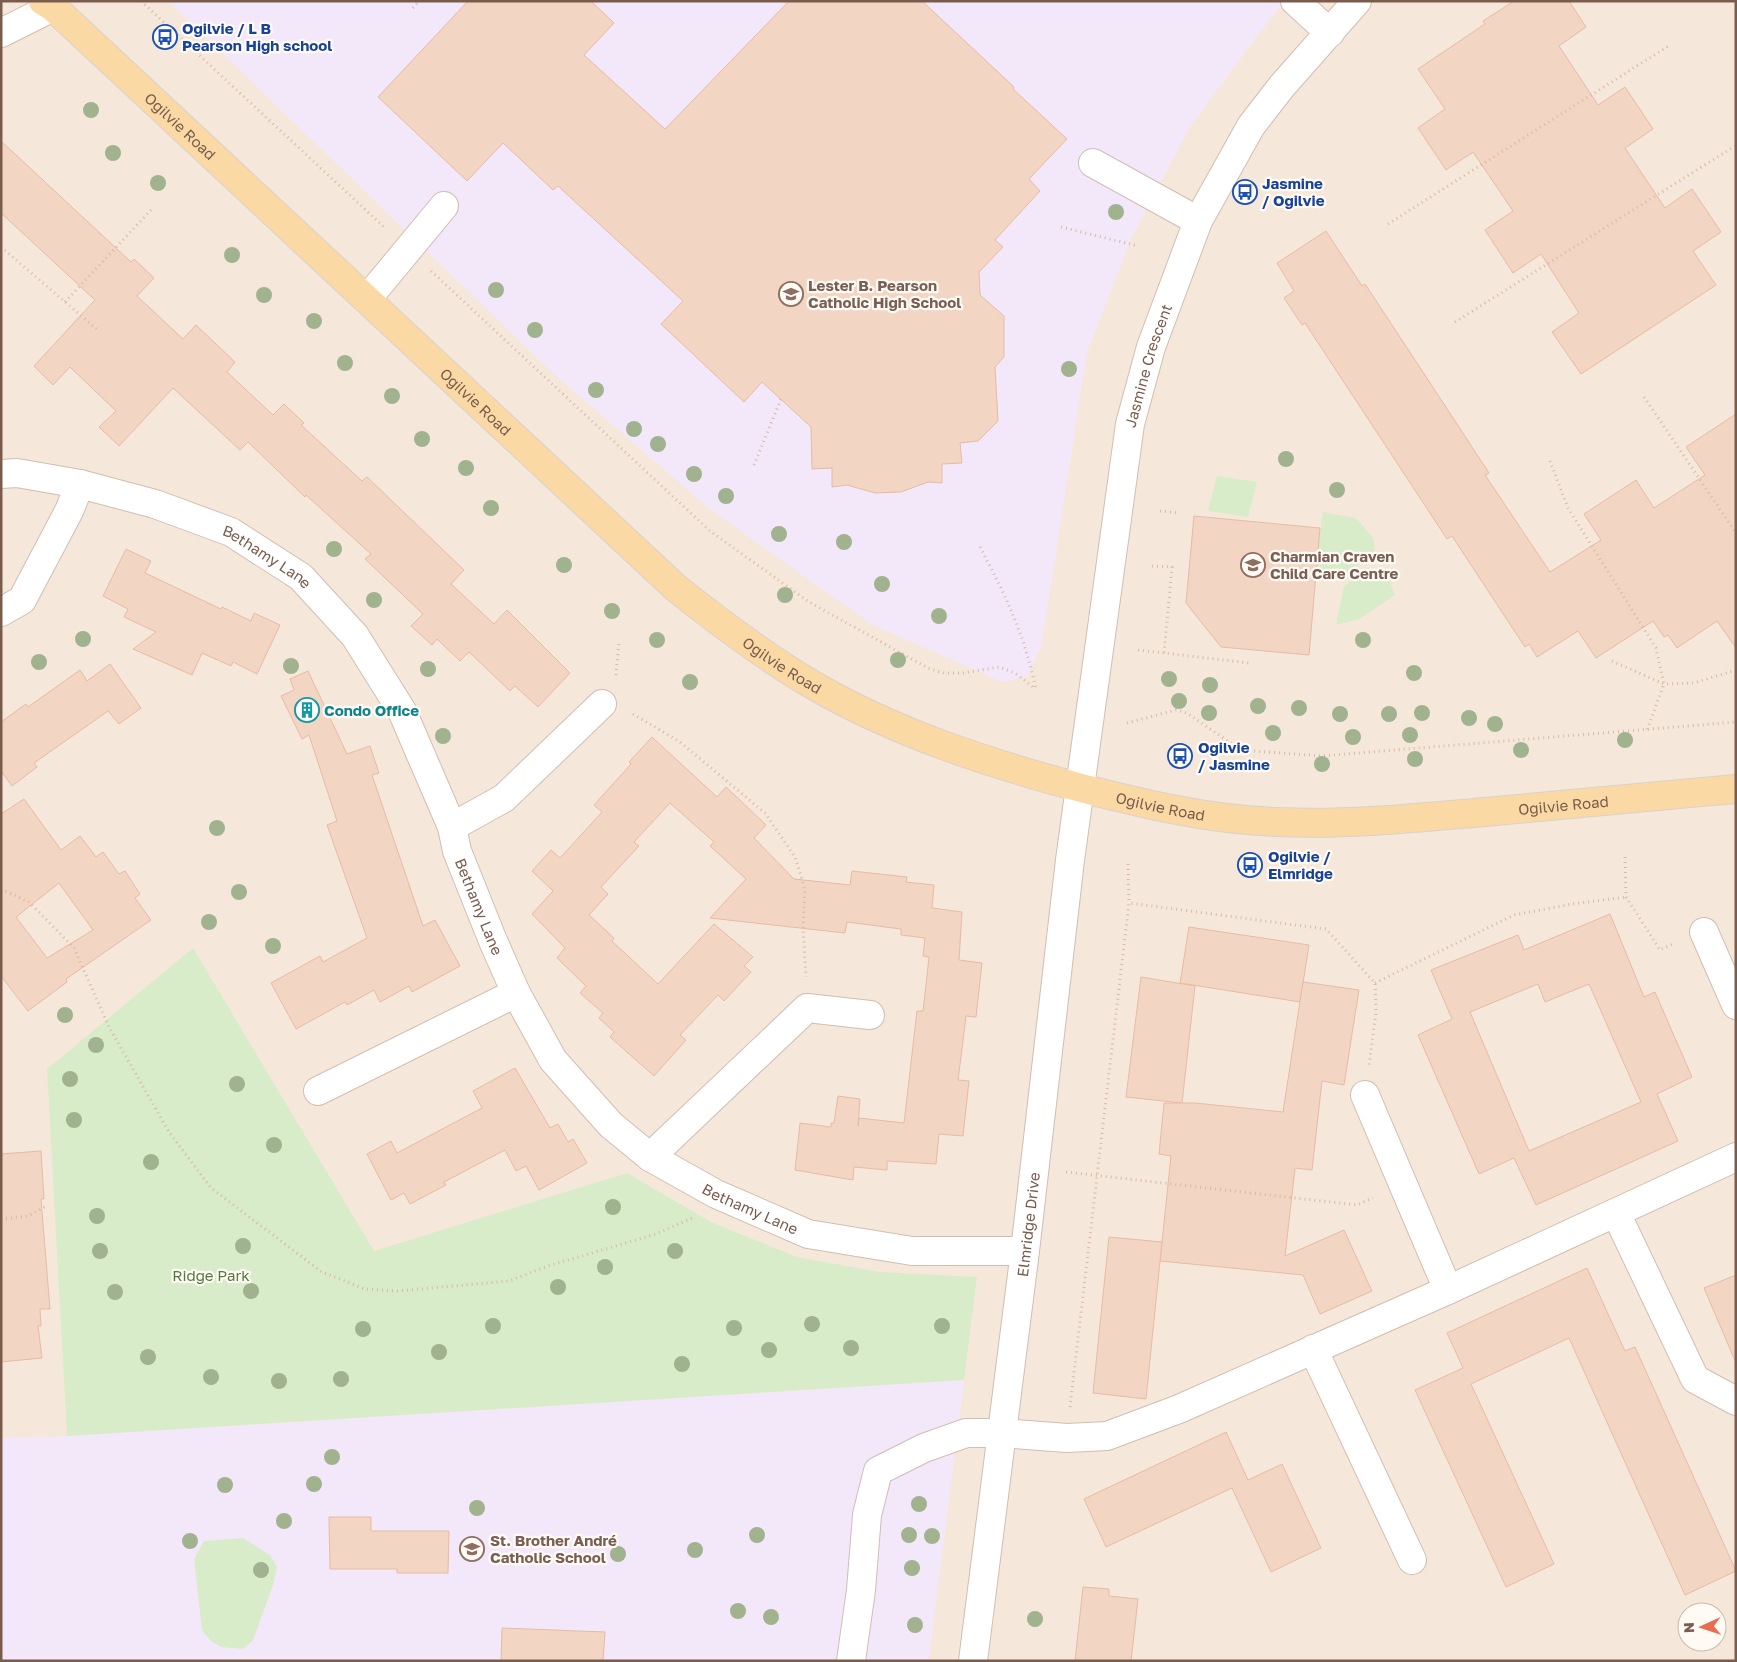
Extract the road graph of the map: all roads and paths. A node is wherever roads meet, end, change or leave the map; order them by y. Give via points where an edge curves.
1 (141, 1) edge
2 (419, 1) edge
3 (1295, 1) edge
4 (1357, 1) edge
5 (49, 3) edge
6 (413, 8) dead end
7 (1, 33) edge
8 (1330, 33) junction
9 (1670, 45) dead end
10 (1735, 146) edge
11 (1093, 163) dead end
12 (444, 206) dead end
13 (151, 210) dead end
14 (1198, 221) junction
15 (1388, 224) dead end
16 (1061, 227) dead end
17 (1138, 246) dead end
18 (1, 247) edge
19 (408, 250) junction
20 (367, 299) junction
21 (65, 302) junction
22 (1455, 322) dead end
23 (99, 331) dead end
24 (1644, 397) dead end
25 (781, 399) dead end
26 (1550, 461) dead end
27 (754, 465) dead end
28 (1, 474) edge
29 (80, 484) junction
30 (1160, 511) dead end
31 (1179, 512) dead end
32 (1736, 533) edge
33 (980, 547) dead end
34 (1152, 566) dead end
35 (1, 612) edge
36 (619, 642) dead end
37 (1138, 650) dead end
38 (1164, 653) junction
39 (1612, 661) dead end
40 (1248, 663) dead end
41 (1736, 670) edge
42 (616, 678) dead end
43 (1664, 684) junction
44 (602, 704) dead end
45 (630, 712) dead end
46 (1736, 722) edge
47 (1127, 723) dead end
48 (1647, 730) junction
49 (1080, 787) junction
50 (1736, 789) edge
51 (452, 827) junction
52 (1625, 857) dead end
53 (1128, 864) dead end
54 (1, 889) edge
55 (1626, 898) junction
56 (1129, 903) junction
57 (1704, 932) joint
58 (1375, 983) junction
59 (516, 993) junction
60 (1736, 1005) edge
61 (807, 1008) junction
62 (870, 1015) dead end
63 (318, 1091) dead end
64 (1365, 1095) joint
65 (650, 1156) junction
66 (1736, 1158) edge
67 (1035, 1168) junction
68 (1097, 1175) junction
69 (1403, 1185) junction
70 (716, 1194) junction
71 (48, 1205) dead end
72 (1616, 1213) junction
73 (1, 1219) edge
74 (1025, 1251) junction
75 (1448, 1290) junction
76 (1313, 1349) junction
77 (1736, 1401) edge
78 (1001, 1433) junction
79 (1067, 1438) junction
80 (1412, 1560) dead end
81 (851, 1661) edge
82 (973, 1661) edge

1 - 19 path
2 - 6 path
3 - 8 street
4 - 8 street, Jasmine Crescent
5 - 7 street
5 - 20 main road, Ogilvie Road
8 - 14 street, Jasmine Crescent via 1251,126
9 - 15 path
10 - 22 path
11 - 14 street
12 - 19 street
13 - 21 path
14 - 49 street, Jasmine Crescent via 1151,347 1130,424
16 - 17 path
18 - 21 path
19 - 20 street
19 - 33 path via 710,531 809,602 928,668 944,673 963,673 999,667 1015,673 1036,689 1027,649 1008,600
20 - 49 main road, Ogilvie Road via 676,588 763,653 814,686 873,716 947,746
21 - 23 path
24 - 32 path
25 - 27 path
26 - 43 path via 1568,508 1656,648
28 - 29 street, Bethamy Lane via 17,473
29 - 35 street via 22,600
29 - 51 street, Bethamy Lane via 155,504 231,532 301,577 355,636 402,710
30 - 31 path
34 - 38 path via 1172,567
36 - 42 path
37 - 38 path
38 - 40 path
39 - 43 path
41 - 43 path via 1694,683
43 - 48 path
44 - 51 street via 504,798
45 - 61 path via 680,742 765,813 795,857 805,889 803,928
46 - 48 path
47 - 48 path via 1176,710 1187,713 1232,744 1254,751 1322,756
49 - 50 main road, Ogilvie Road via 1127,800 1224,818 1279,822 1426,818
49 - 67 street, Elmridge Drive
51 - 59 street, Bethamy Lane via 457,851
52 - 55 path
53 - 56 path
54 - 70 path via 30,902 74,948 109,1027 170,1132 211,1188 322,1272 365,1289 398,1291 509,1281 656,1234 693,1217
55 - 57 path via 1660,950
55 - 58 path via 1514,915
56 - 58 path via 1326,929
56 - 68 path
57 - 60 street
58 - 64 path via 1376,1012
59 - 63 street
59 - 65 street, Bethamy Lane via 553,1060 611,1124
61 - 62 street
61 - 65 street
64 - 69 street
65 - 70 street, Bethamy Lane
66 - 72 street
67 - 68 path
67 - 74 street, Elmridge Drive
68 - 69 path via 1357,1204
68 - 79 path
69 - 75 street
70 - 74 street, Bethamy Lane via 808,1234 912,1251
71 - 73 path via 28,1216
72 - 75 street
72 - 77 street via 1695,1379
74 - 78 street, Elmridge Drive
75 - 76 street
76 - 79 street via 1178,1409 1107,1436
76 - 80 street
78 - 79 street
78 - 81 street via 966,1433 924,1448 878,1471 867,1514
78 - 82 street, Elmridge Drive

